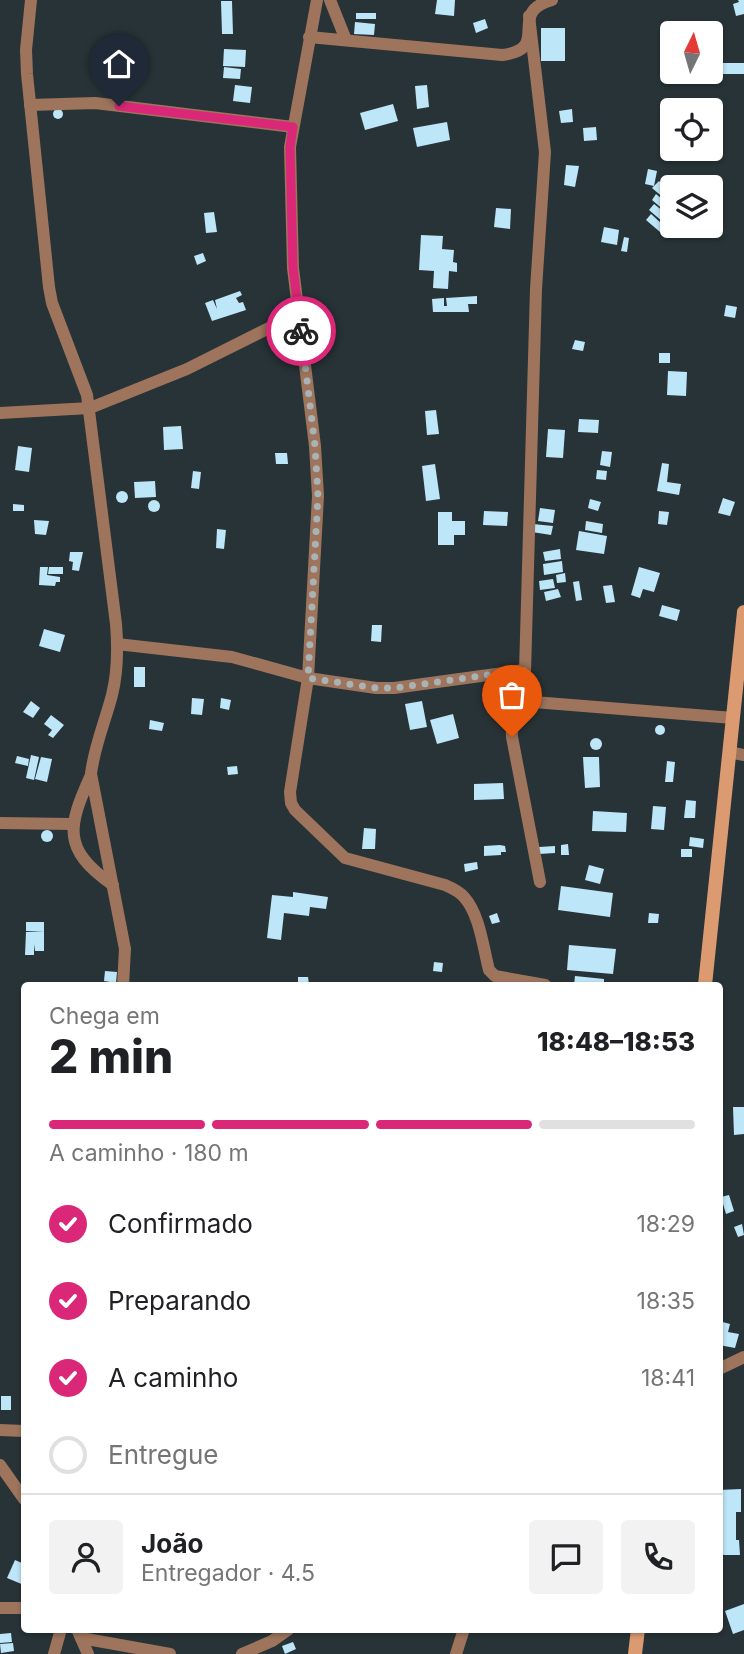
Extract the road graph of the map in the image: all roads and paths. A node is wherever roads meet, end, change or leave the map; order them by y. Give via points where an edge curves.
1 (31, 0) edge
2 (317, 0) edge
3 (330, 0) edge
4 (552, 0) edge
5 (529, 16) junction
6 (309, 37) junction
7 (346, 40) junction
8 (30, 105) junction
9 (293, 127) junction
10 (299, 313) junction
11 (90, 408) junction
12 (0, 413) edge
13 (744, 612) edge
14 (117, 644) junction
15 (524, 670) junction
16 (308, 678) junction
17 (524, 706) junction
18 (733, 718) junction
19 (737, 753) edge
20 (91, 774) junction
21 (0, 823) edge
22 (72, 824) junction
23 (540, 882) dead end
24 (113, 885) junction
25 (123, 982) edge
26 (528, 982) edge
27 (705, 982) edge
28 (744, 1357) edge
29 (723, 1367) edge
30 (0, 1430) edge
31 (21, 1431) edge
32 (0, 1465) edge
33 (21, 1495) edge
34 (0, 1608) edge
35 (21, 1608) edge
36 (60, 1633) edge
37 (283, 1633) edge
38 (463, 1633) edge
39 (638, 1633) edge
40 (79, 1634) edge
41 (54, 1654) edge
42 (88, 1654) edge
43 (170, 1654) edge
44 (242, 1654) edge
45 (456, 1654) edge
46 (635, 1654) edge

1 - 8 street via 26,50
2 - 6 street
3 - 7 street
4 - 5 street via 538,5
5 - 7 street via 528,43 523,50 502,55
5 - 15 street via 545,152
6 - 7 street
6 - 9 street
8 - 9 street via 95,103
8 - 11 street via 49,288
9 - 10 street via 293,268
10 - 11 street via 187,369
10 - 16 street via 318,496
11 - 12 street
11 - 14 street
13 - 18 main road
14 - 16 street via 232,657
14 - 20 street via 112,695
15 - 16 street via 394,688
15 - 17 street
16 - 26 street via 290,792 295,810 345,858 457,891 474,914 489,970 495,976
17 - 18 street via 534,702
17 - 23 street via 511,724 512,737
18 - 19 main road
19 - 27 main road
20 - 22 street
20 - 24 street
21 - 22 street
22 - 24 street via 85,861
24 - 25 street via 125,949
28 - 29 street
30 - 31 street
32 - 33 street
34 - 35 street
36 - 41 street
37 - 44 street
38 - 45 street
39 - 46 main road
40 - 42 street
40 - 43 street

